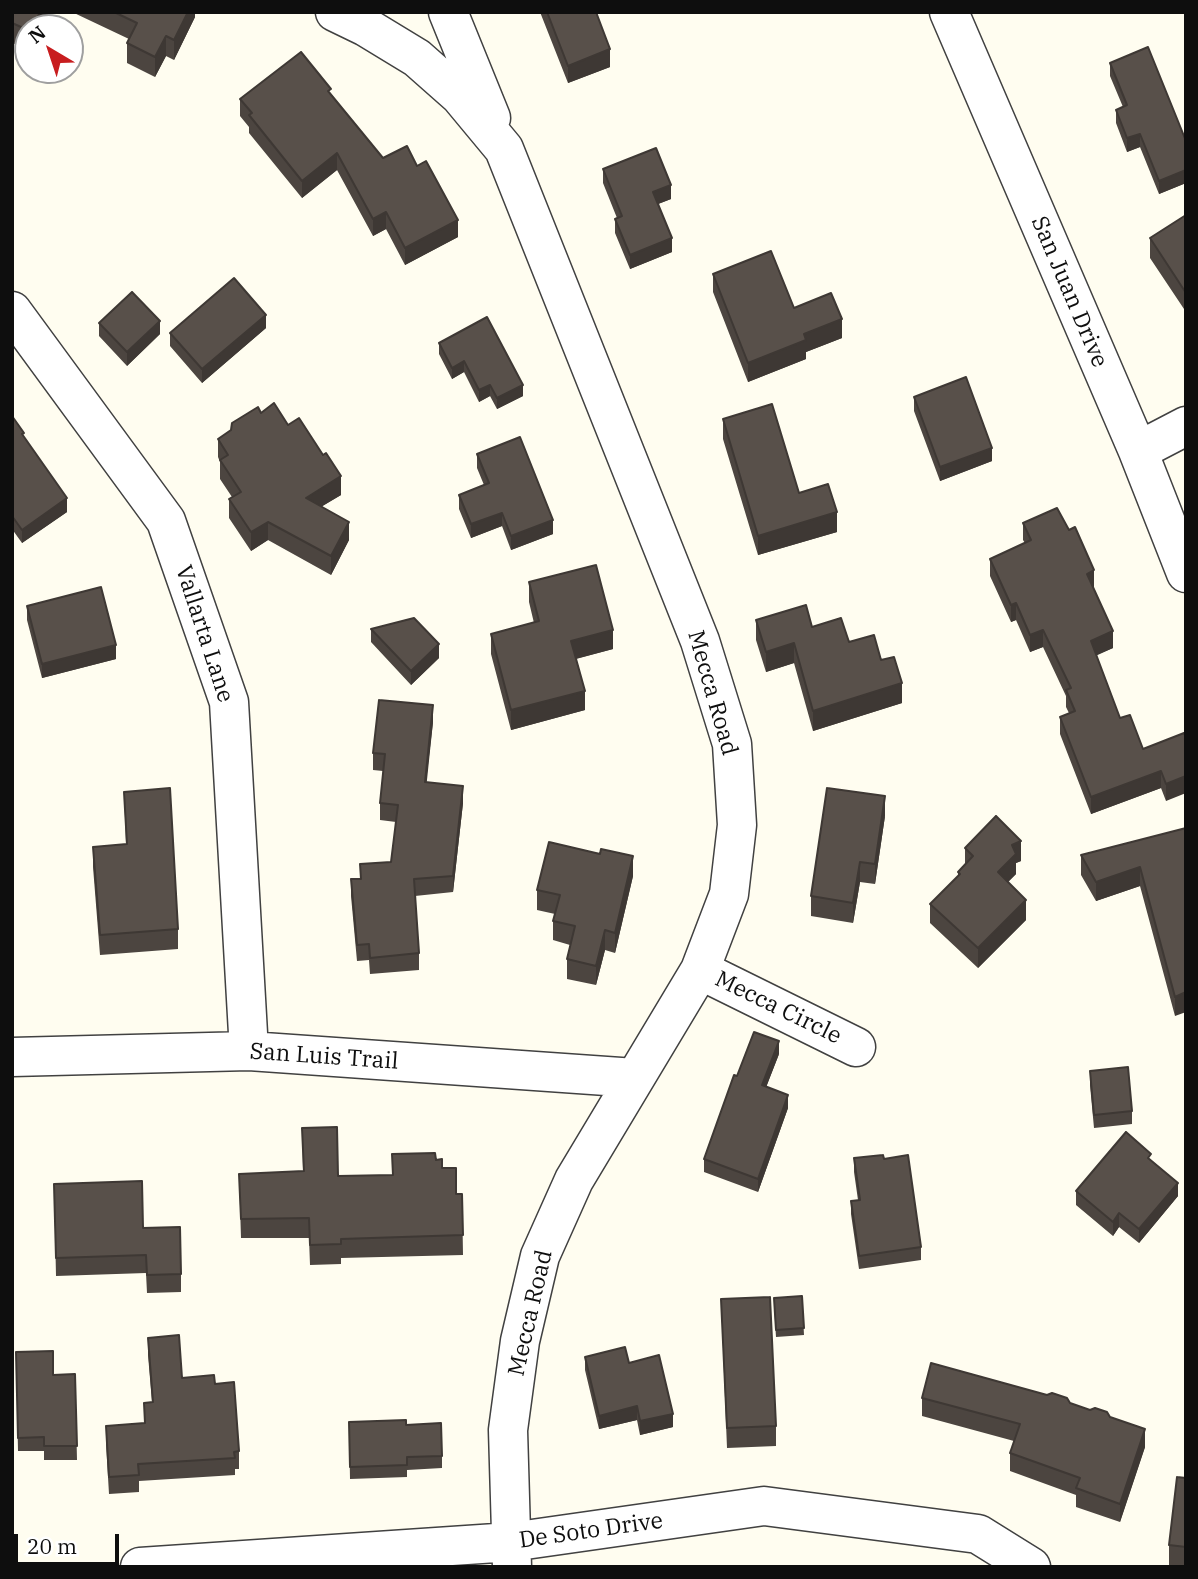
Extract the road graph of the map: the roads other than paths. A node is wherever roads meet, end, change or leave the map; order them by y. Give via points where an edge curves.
1 (335, 12) edge
2 (448, 12) edge
3 (949, 12) edge
4 (504, 149) junction
5 (12, 311) edge
6 (1186, 426) edge
7 (1138, 451) junction
8 (1186, 573) edge
9 (699, 970) junction
10 (856, 1047) dead end
11 (249, 1051) junction
12 (12, 1057) edge
13 (635, 1078) junction
14 (511, 1555) edge
15 (140, 1567) edge
16 (1031, 1567) edge

1 - 4 street, Mecca Road via 417,58 460,96
2 - 4 street
3 - 7 street, San Juan Drive
4 - 9 street, Mecca Road via 699,641 732,744 737,825 729,894
5 - 11 street, Vallarta Lane via 166,521 229,702
6 - 7 street
7 - 8 street, San Juan Drive
9 - 10 street, Mecca Circle
9 - 13 street, Mecca Road
11 - 12 street, San Luis Trail
11 - 13 street, San Luis Trail
13 - 14 street, Mecca Road via 574,1180 540,1256 520,1341 508,1430
14 - 15 street, De Soto Drive
14 - 16 street, De Soto Drive via 764,1506 978,1534

